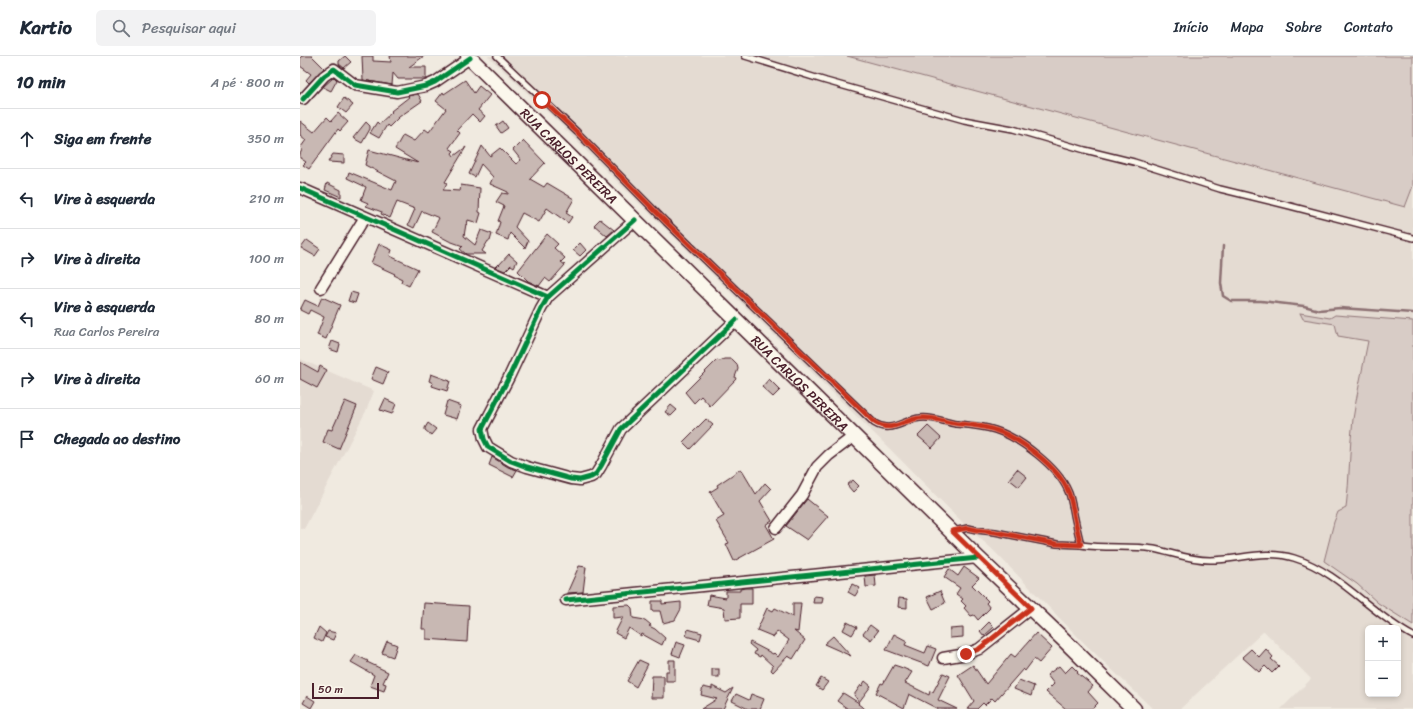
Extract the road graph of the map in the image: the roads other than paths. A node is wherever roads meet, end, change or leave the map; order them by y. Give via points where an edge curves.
1 (497, 56) edge
2 (745, 56) edge
3 (469, 57) edge
4 (303, 99) dead end
5 (300, 188) edge
6 (365, 217) junction
7 (635, 220) junction
8 (1413, 238) edge
9 (321, 288) dead end
10 (548, 297) junction
11 (736, 320) junction
12 (854, 436) junction
13 (776, 528) dead end
14 (952, 531) junction
15 (1081, 545) junction
16 (978, 558) junction
17 (566, 600) dead end
18 (1031, 608) junction
19 (1413, 636) edge
20 (942, 658) dead end
21 (1134, 709) edge

1 - 15 lane via 880,427 887,428 921,417 980,426 996,430 1034,452 1056,472 1069,492
2 - 8 lane via 964,120 1013,129 1220,189
3 - 4 street via 431,84 397,92 354,85 334,69
3 - 7 main road, RUA CARLOS PEREIRA
5 - 6 street
6 - 9 street
6 - 10 street
7 - 10 street
7 - 11 main road, RUA CARLOS PEREIRA
10 - 11 street via 482,429 488,447 511,461 571,479 580,480 596,474 621,429
11 - 12 main road, RUA CARLOS PEREIRA
12 - 13 street via 817,467 802,495
12 - 14 main road, RUA CARLOS PEREIRA
14 - 15 lane via 968,528 1057,544
14 - 16 main road, RUA CARLOS PEREIRA
15 - 19 lane via 1154,549 1195,560 1222,560 1263,554 1294,558 1319,569
16 - 17 street
16 - 18 main road, RUA CARLOS PEREIRA
18 - 20 street via 979,649
18 - 21 main road, RUA CARLOS PEREIRA

